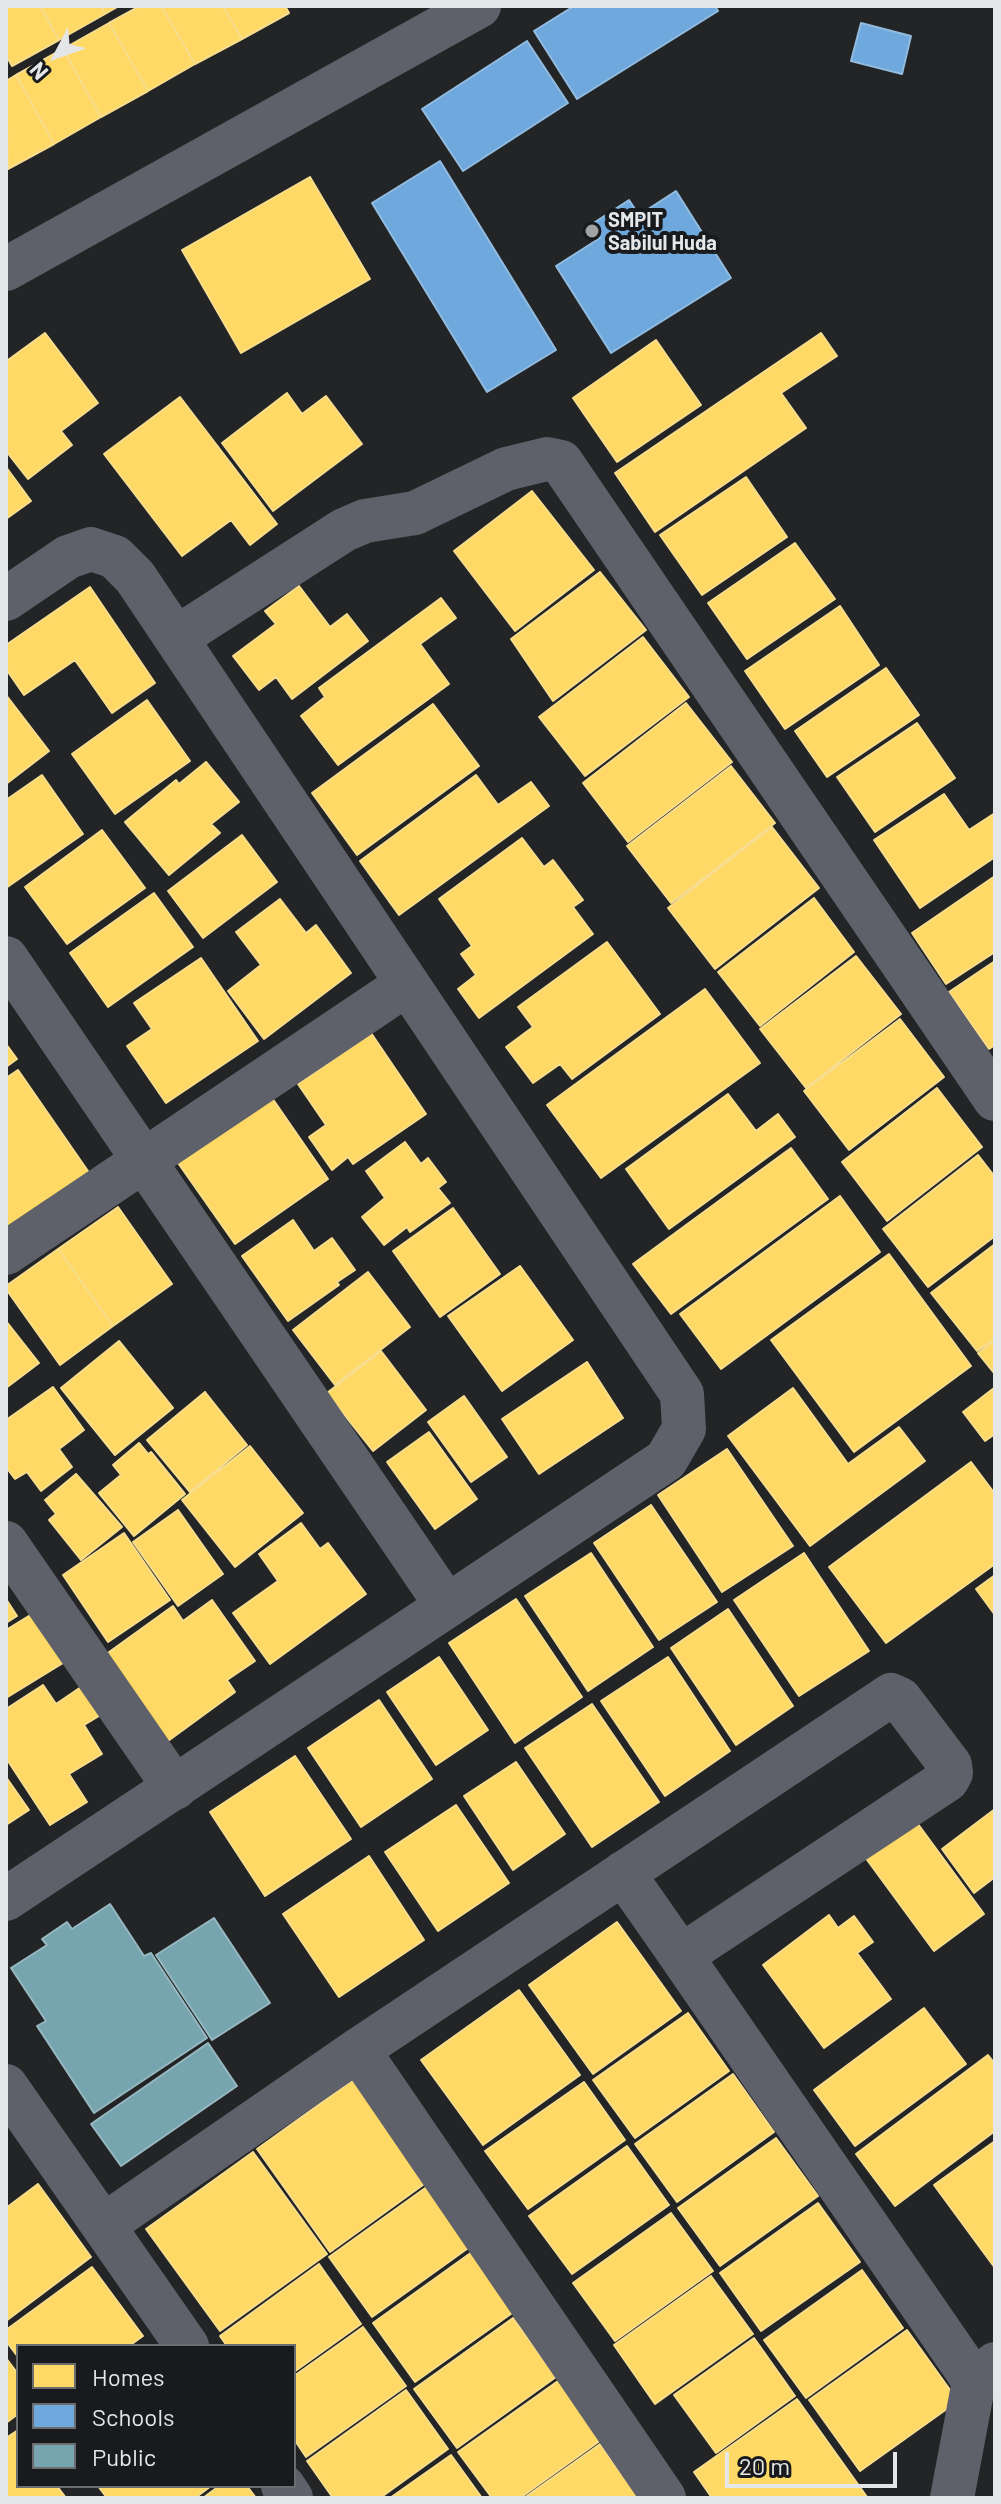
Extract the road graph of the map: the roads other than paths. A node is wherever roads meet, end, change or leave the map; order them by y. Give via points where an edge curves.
1 (479, 6) edge
2 (6, 269) edge
3 (6, 599) edge
4 (176, 638) junction
5 (6, 958) edge
6 (407, 984) junction
7 (995, 1099) edge
8 (143, 1160) junction
9 (6, 1253) edge
10 (6, 1543) edge
11 (447, 1606) junction
12 (175, 1788) junction
13 (623, 1873) junction
14 (6, 1899) edge
15 (681, 1956) junction
16 (358, 2050) junction
17 (6, 2086) edge
18 (104, 2225) junction
19 (186, 2344) edge
20 (984, 2373) edge
21 (945, 2492) edge
22 (664, 2498) edge

1 - 2 street
3 - 4 street via 68,557 91,549 115,557 135,577
4 - 6 street
4 - 7 street via 344,530 415,513 506,469 547,459 561,462
5 - 8 street
6 - 8 street
6 - 11 street via 682,1394 683,1406 684,1429 666,1460
8 - 9 street
8 - 11 street
10 - 12 street
11 - 12 street
12 - 14 street
13 - 15 street
13 - 15 street via 891,1695 900,1699 950,1765 947,1780
13 - 16 street
15 - 20 street
16 - 18 street
16 - 22 street
17 - 18 street
18 - 19 street
20 - 21 street

